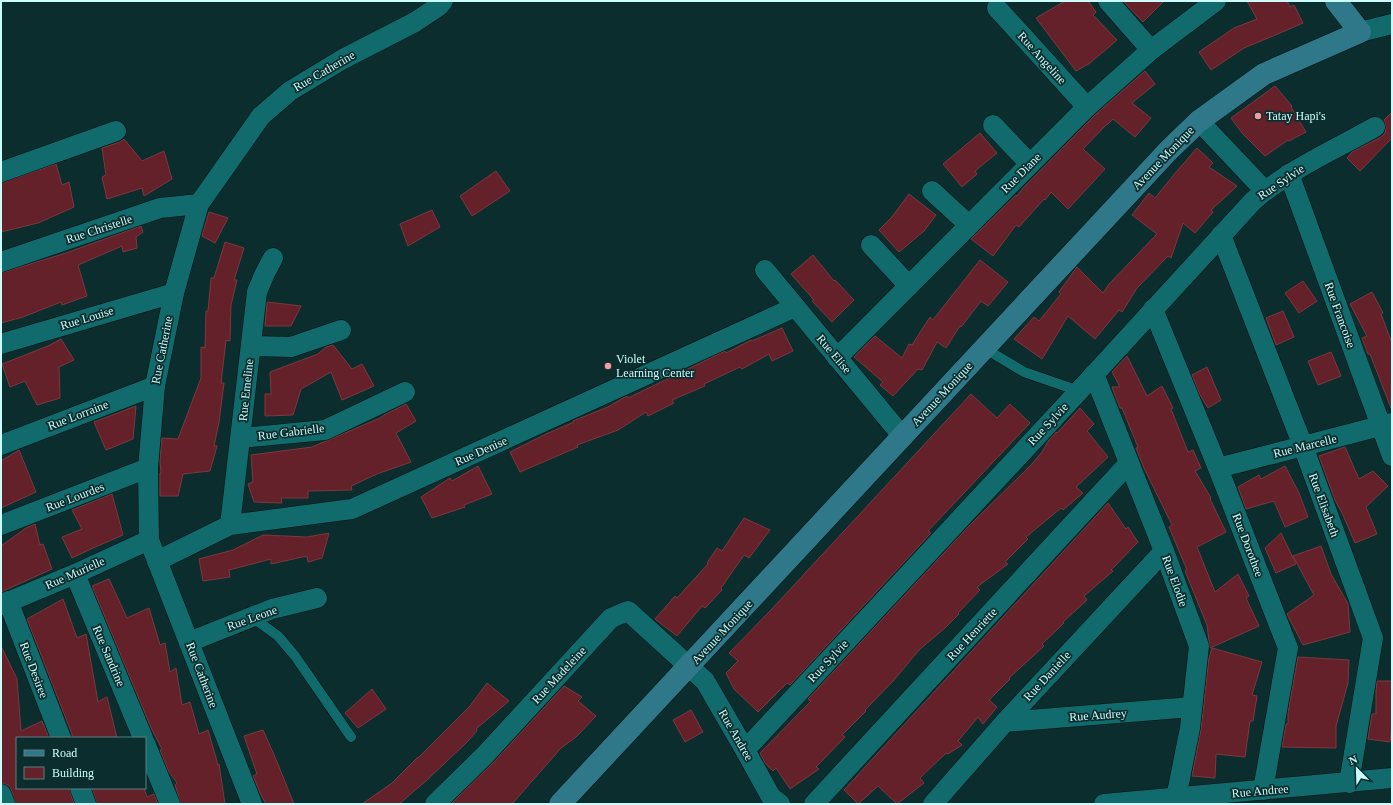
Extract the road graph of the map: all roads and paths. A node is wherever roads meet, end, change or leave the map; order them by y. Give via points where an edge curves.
1 (443, 1) edge
2 (1108, 1) edge
3 (1216, 1) edge
4 (1336, 1) edge
5 (997, 8) dead end
6 (1392, 24) edge
7 (1360, 32) junction
8 (1151, 50) junction
9 (1087, 107) junction
10 (1200, 121) junction
11 (993, 125) dead end
12 (1375, 127) dead end
13 (116, 132) dead end
14 (1030, 164) junction
15 (1, 172) edge
16 (1290, 174) junction
17 (932, 190) dead end
18 (1265, 191) junction
19 (199, 204) junction
20 (969, 225) junction
21 (1221, 235) junction
22 (871, 245) dead end
23 (273, 258) dead end
24 (1, 262) edge
25 (765, 270) dead end
26 (909, 286) junction
27 (174, 292) junction
28 (795, 307) junction
29 (1153, 309) junction
30 (341, 330) dead end
31 (1, 344) edge
32 (251, 346) junction
33 (984, 348) junction
34 (837, 358) junction
35 (1094, 374) junction
36 (155, 386) junction
37 (1079, 391) junction
38 (404, 392) dead end
39 (1386, 425) edge
40 (903, 437) junction
41 (241, 438) junction
42 (2, 442) edge
43 (1302, 446) junction
44 (1392, 456) edge
45 (1129, 463) junction
46 (148, 468) junction
47 (1218, 468) junction
48 (1, 525) edge
49 (230, 525) junction
50 (149, 540) junction
51 (1164, 551) junction
52 (157, 561) junction
53 (75, 574) junction
54 (317, 598) dead end
55 (4, 603) edge
56 (252, 617) junction
57 (189, 642) junction
58 (689, 666) junction
59 (1192, 707) junction
60 (1005, 722) junction
61 (61, 737) edge
62 (143, 737) edge
63 (351, 738) dead end
64 (146, 745) edge
65 (745, 750) junction
66 (1392, 778) edge
67 (1349, 782) junction
68 (80, 789) edge
69 (1263, 790) junction
70 (1, 794) edge
71 (1176, 798) junction
72 (5, 804) edge
73 (86, 804) edge
74 (170, 804) edge
75 (252, 804) edge
76 (435, 804) edge
77 (560, 804) edge
78 (780, 804) edge
79 (814, 804) edge
80 (933, 804) edge
81 (1104, 804) edge

1 - 19 street, Rue Catherine via 416,22 343,59 290,91 261,116
2 - 8 street
3 - 8 street, Rue Diane
4 - 7 street
5 - 9 street, Rue Angeline
6 - 7 street, Avenue Monique
7 - 10 street, Avenue Monique via 1264,74
8 - 9 street, Rue Diane
9 - 14 street, Rue Diane
10 - 18 street
10 - 33 street, Avenue Monique via 1168,151
11 - 14 street
12 - 16 street, Rue Sylvie
13 - 15 street
14 - 20 street, Rue Diane
16 - 18 street, Rue Sylvie
16 - 39 street, Rue Francoise
17 - 20 street
18 - 21 street, Rue Sylvie
19 - 24 street, Rue Christelle via 160,208
19 - 27 street, Rue Catherine
20 - 26 street, Rue Diane
21 - 29 street, Rue Sylvie
21 - 43 street, Rue Elisabeth
22 - 26 street
23 - 32 street, Rue Emeline via 258,292
25 - 28 street, Rue Elise
26 - 34 street, Rue Diane
27 - 31 street, Rue Louise
27 - 36 street, Rue Catherine
28 - 34 street, Rue Elise
28 - 49 street, Rue Denise via 352,509
29 - 35 street, Rue Sylvie
29 - 47 street, Rue Dorothee
30 - 32 street via 291,347
32 - 41 street, Rue Emeline
33 - 37 lane via 1024,372
33 - 40 street, Avenue Monique
34 - 40 street, Rue Elise
35 - 37 street, Rue Sylvie
35 - 45 street, Rue Elodie
36 - 42 street, Rue Lorraine
36 - 46 street, Rue Catherine
37 - 65 street, Rue Sylvie
38 - 41 street, Rue Gabrielle via 325,430
39 - 43 street, Rue Marcelle
39 - 44 street, Rue Francoise
40 - 58 street, Avenue Monique
41 - 49 street, Rue Emeline
43 - 47 street, Rue Marcelle
43 - 67 street, Rue Elisabeth via 1373,638
45 - 51 street, Rue Elodie
45 - 79 street, Rue Henriette
46 - 48 street, Rue Lourdes
46 - 50 street, Rue Catherine
47 - 69 street, Rue Dorothee via 1288,648
49 - 52 street, Rue Denise
50 - 52 street, Rue Catherine
50 - 53 street, Rue Murielle
51 - 59 street, Rue Elodie via 1199,646
51 - 60 street, Rue Danielle
52 - 57 street, Rue Catherine
53 - 55 street, Rue Murielle
53 - 62 street, Rue Sandrine
54 - 56 street, Rue Leone via 272,609
55 - 61 street, Rue Desiree
56 - 57 street, Rue Leone
56 - 63 lane via 278,636 295,656
57 - 75 street, Rue Catherine
58 - 65 street, Rue Andree via 705,681
58 - 76 street, Rue Madeleine via 628,611 611,618 485,755
58 - 77 street, Avenue Monique
59 - 60 street, Rue Audrey
59 - 71 street, Rue Elodie
60 - 80 street, Rue Danielle
64 - 74 street
65 - 78 street, Rue Andree via 771,797
66 - 67 street, Rue Andree
67 - 69 street, Rue Andree
68 - 73 street
69 - 71 street, Rue Andree
70 - 72 street
71 - 81 street, Rue Andree

